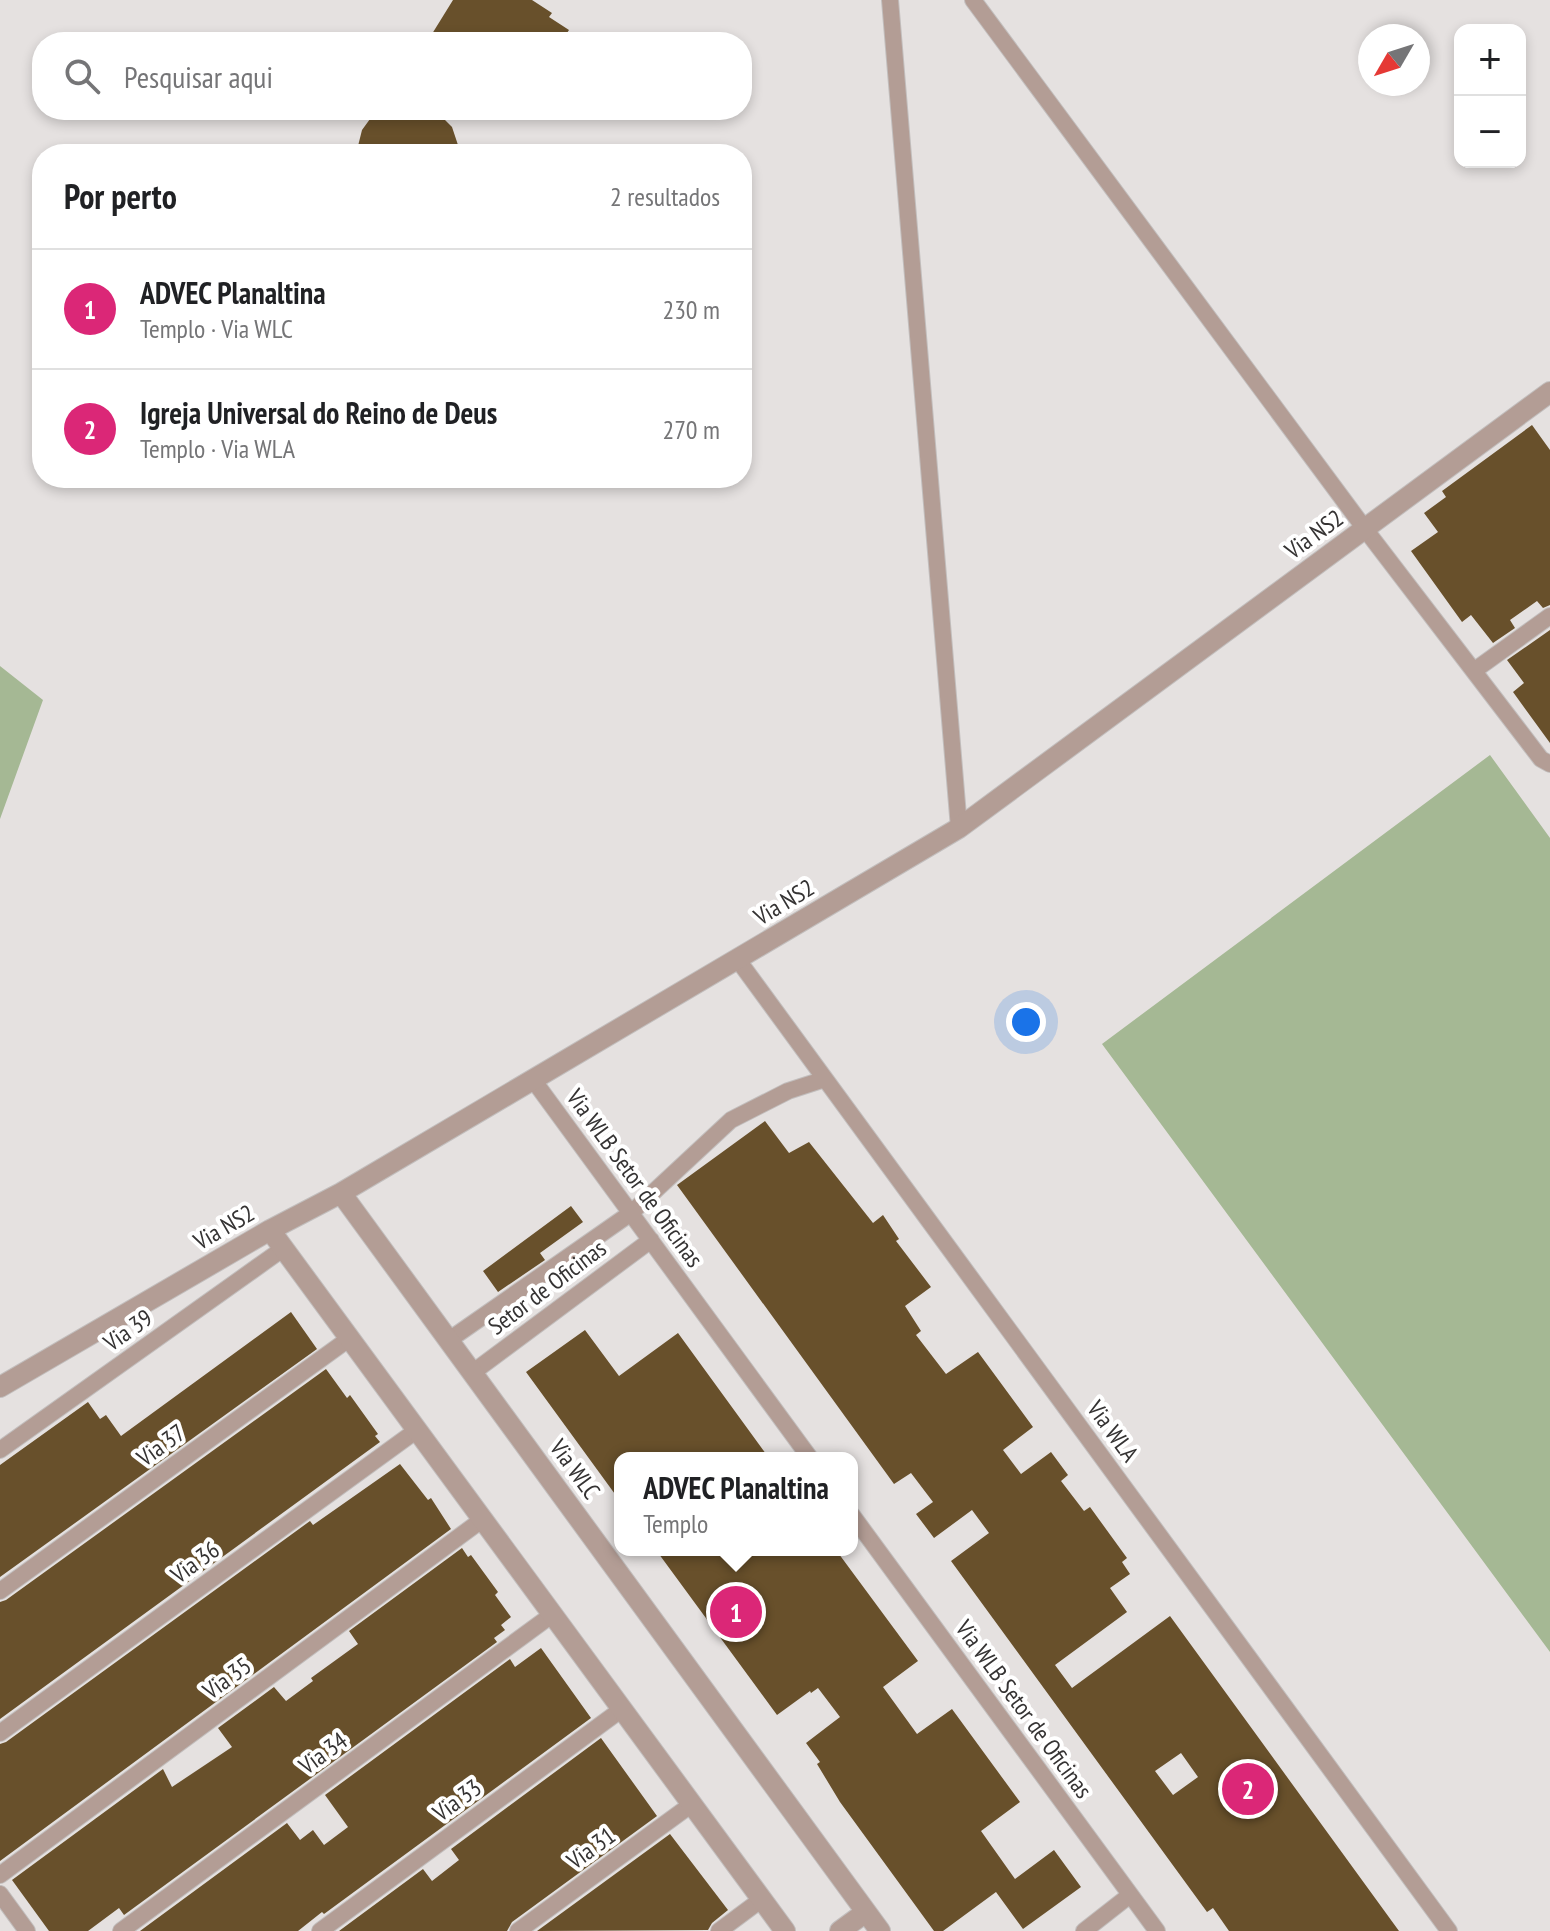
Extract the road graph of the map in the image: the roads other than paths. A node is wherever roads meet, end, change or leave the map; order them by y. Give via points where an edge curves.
1 (890, 0) edge
2 (973, 0) edge
3 (1550, 392) edge
4 (1365, 529) junction
5 (1550, 616) edge
6 (1475, 670) junction
7 (1550, 764) edge
8 (959, 828) junction
9 (738, 960) junction
10 (825, 1079) junction
11 (534, 1081) junction
12 (341, 1193) junction
13 (631, 1213) junction
14 (270, 1230) junction
15 (651, 1240) junction
16 (284, 1248) junction
17 (350, 1338) junction
18 (449, 1340) junction
19 (472, 1373) junction
20 (0, 1387) edge
21 (417, 1430) junction
22 (0, 1450) edge
23 (806, 1452) edge
24 (483, 1519) junction
25 (858, 1523) edge
26 (0, 1591) edge
27 (553, 1614) junction
28 (622, 1709) junction
29 (0, 1733) edge
30 (692, 1804) junction
31 (0, 1875) edge
32 (0, 1894) edge
33 (1130, 1895) junction
34 (762, 1899) junction
35 (866, 1912) junction
36 (27, 1931) edge
37 (121, 1931) edge
38 (320, 1931) edge
39 (518, 1931) edge
40 (719, 1931) edge
41 (785, 1931) edge
42 (840, 1931) edge
43 (880, 1931) edge
44 (1084, 1931) edge
45 (1157, 1931) edge
46 (1449, 1931) edge

1 - 8 street
2 - 4 street
3 - 4 street, Via NS2
4 - 6 street
4 - 8 street, Via NS2
5 - 6 street
6 - 7 street
8 - 9 street, Via NS2
9 - 10 street, Via WLA
9 - 11 street, Via NS2
10 - 13 street via 731,1120
10 - 46 street, Via WLA
11 - 12 street, Via NS2
11 - 13 street, Via WLB Setor de Oficinas
12 - 14 street, Via NS2
12 - 18 street, Via WLC
13 - 15 street, Via WLB Setor de Oficinas
13 - 18 street
14 - 16 street
14 - 20 street, Via NS2
15 - 19 street, Setor de Oficinas
15 - 23 street, Via WLB Setor de Oficinas
16 - 17 street
16 - 22 street, Via 39
17 - 21 street
17 - 26 street, Via 37
18 - 19 street, Via WLC
19 - 35 street, Via WLC
21 - 24 street
21 - 29 street, Via 36
24 - 27 street
24 - 31 street, Via 35
25 - 33 street, Via WLB Setor de Oficinas
27 - 28 street
27 - 37 street, Via 34
28 - 30 street
28 - 38 street, Via 33
30 - 34 street
30 - 39 street, Via 31
32 - 36 street
33 - 44 street
33 - 45 street, Via WLB Setor de Oficinas
34 - 40 street
34 - 41 street
35 - 42 street
35 - 43 street, Via WLC

